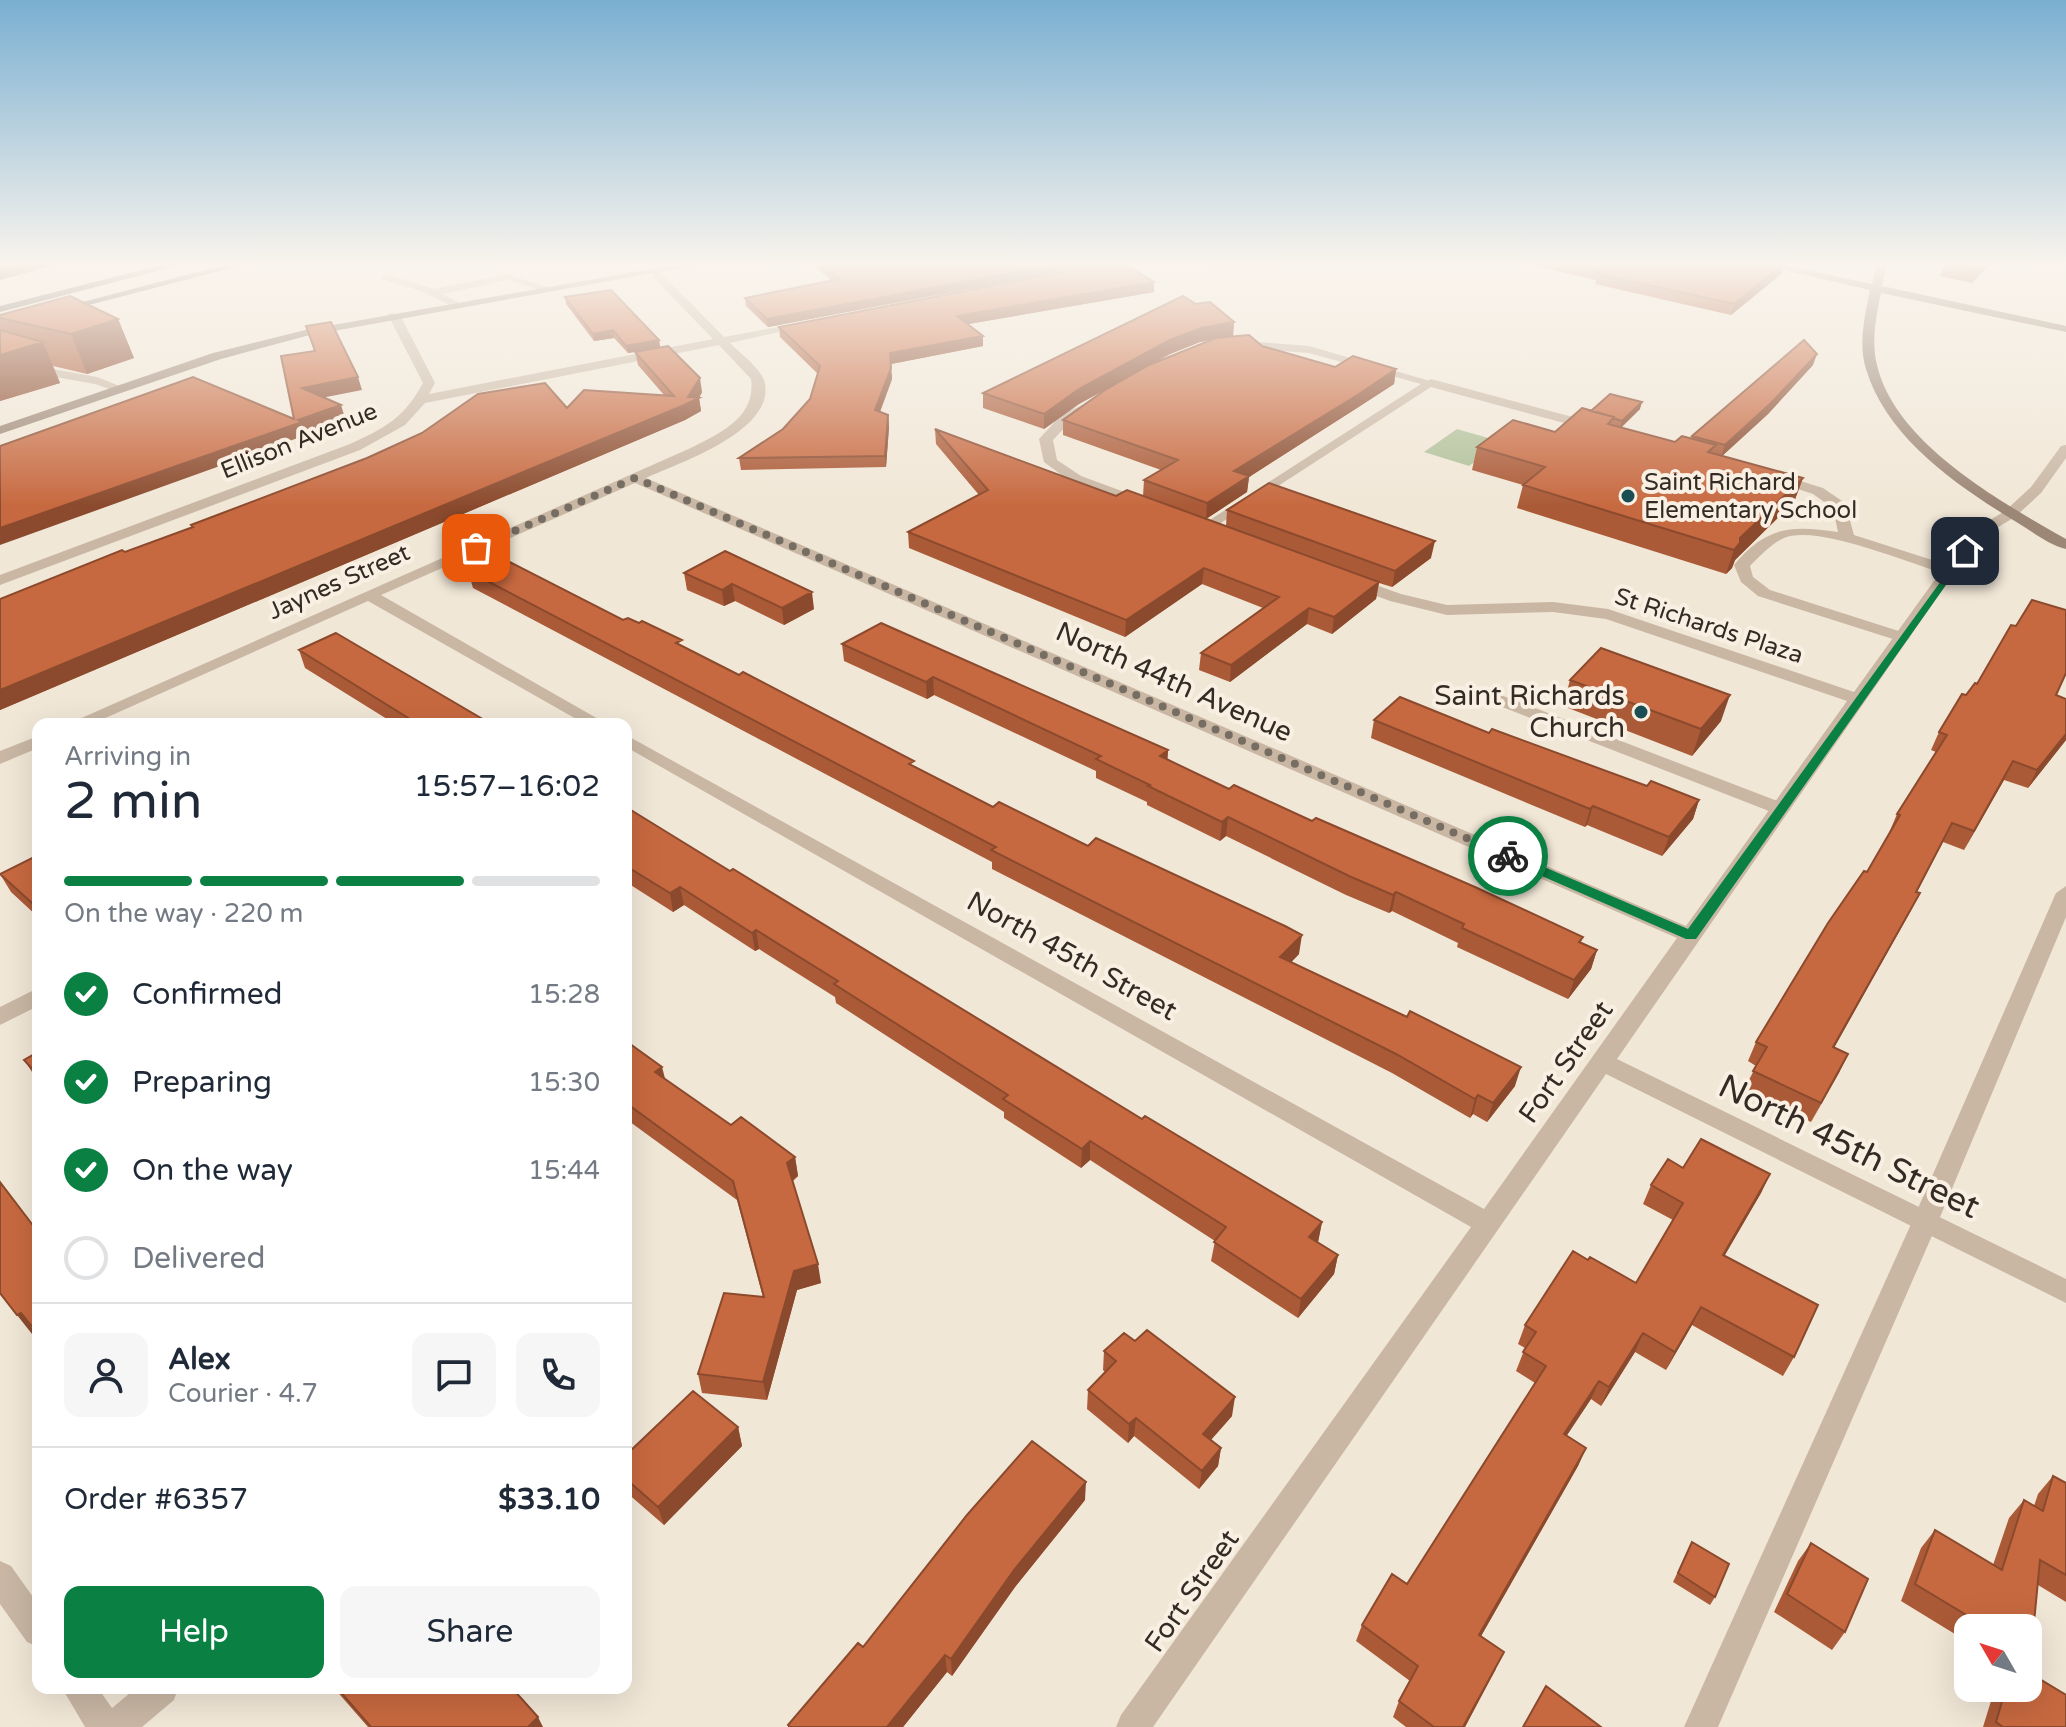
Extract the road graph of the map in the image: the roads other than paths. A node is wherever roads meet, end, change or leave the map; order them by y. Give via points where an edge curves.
1 (259, 345) edge
2 (409, 345) edge
3 (703, 345) edge
4 (724, 345) edge
5 (1215, 345) edge
6 (1239, 345) edge
7 (1279, 345) edge
8 (1870, 345) edge
9 (16, 366) edge
10 (1431, 383) junction
11 (121, 389) junction
12 (420, 400) junction
13 (1094, 403) edge
14 (0, 430) edge
15 (1608, 431) edge
16 (2066, 449) edge
17 (1753, 471) edge
18 (635, 478) junction
19 (1163, 512) edge
20 (2010, 514) junction
21 (1206, 528) edge
22 (1847, 538) junction
23 (2066, 545) edge
24 (1949, 570) junction
25 (1341, 578) edge
26 (0, 580) edge
27 (369, 595) junction
28 (1902, 637) junction
29 (1493, 697) dead end
30 (1859, 699) junction
31 (91, 718) edge
32 (587, 718) edge
33 (632, 743) edge
34 (32, 744) edge
35 (0, 758) edge
36 (1781, 809) junction
37 (2066, 893) edge
38 (1691, 936) junction
39 (32, 999) edge
40 (0, 1017) edge
41 (1602, 1062) junction
42 (1925, 1222) junction
43 (1488, 1224) junction
44 (2066, 1292) edge
45 (0, 1577) edge
46 (32, 1622) edge
47 (82, 1694) edge
48 (155, 1694) edge
49 (105, 1727) edge
50 (116, 1727) edge
51 (1133, 1727) edge
52 (1701, 1727) edge

1 - 11 main road
2 - 12 street via 429,383
3 - 12 street
4 - 18 street, Jaynes Street via 757,378 758,401 751,414 722,437
5 - 6 street
7 - 10 street
8 - 20 main road via 1871,370 1896,415 1921,443
9 - 11 street
10 - 15 street
10 - 21 street
11 - 14 main road
12 - 26 street, Ellison Avenue via 398,423 355,447
13 - 19 street via 1066,418 1046,439 1051,462 1076,479
16 - 20 street, Fort Street via 2036,490
17 - 22 street via 1818,491 1840,506
18 - 27 street, Jaynes Street
18 - 38 street, North 44th Avenue
20 - 23 main road
20 - 24 street, Fort Street via 1980,532
22 - 24 street
22 - 28 street via 1781,532 1742,565 1746,579 1764,593
24 - 28 street, Fort Street
25 - 30 street, St Richards Plaza via 1447,610 1553,607 1608,614
27 - 31 street, Jaynes Street
27 - 32 street
28 - 30 street, Fort Street
29 - 36 street
30 - 36 street, Fort Street
33 - 43 street, North 45th Street
34 - 35 street
36 - 38 street, Fort Street
37 - 42 street
38 - 41 street, Fort Street
39 - 40 street
41 - 42 street, North 45th Street
41 - 43 street, Fort Street
42 - 44 street, North 45th Street
42 - 52 street
43 - 51 street, Fort Street
45 - 46 street
47 - 49 street
48 - 50 street

